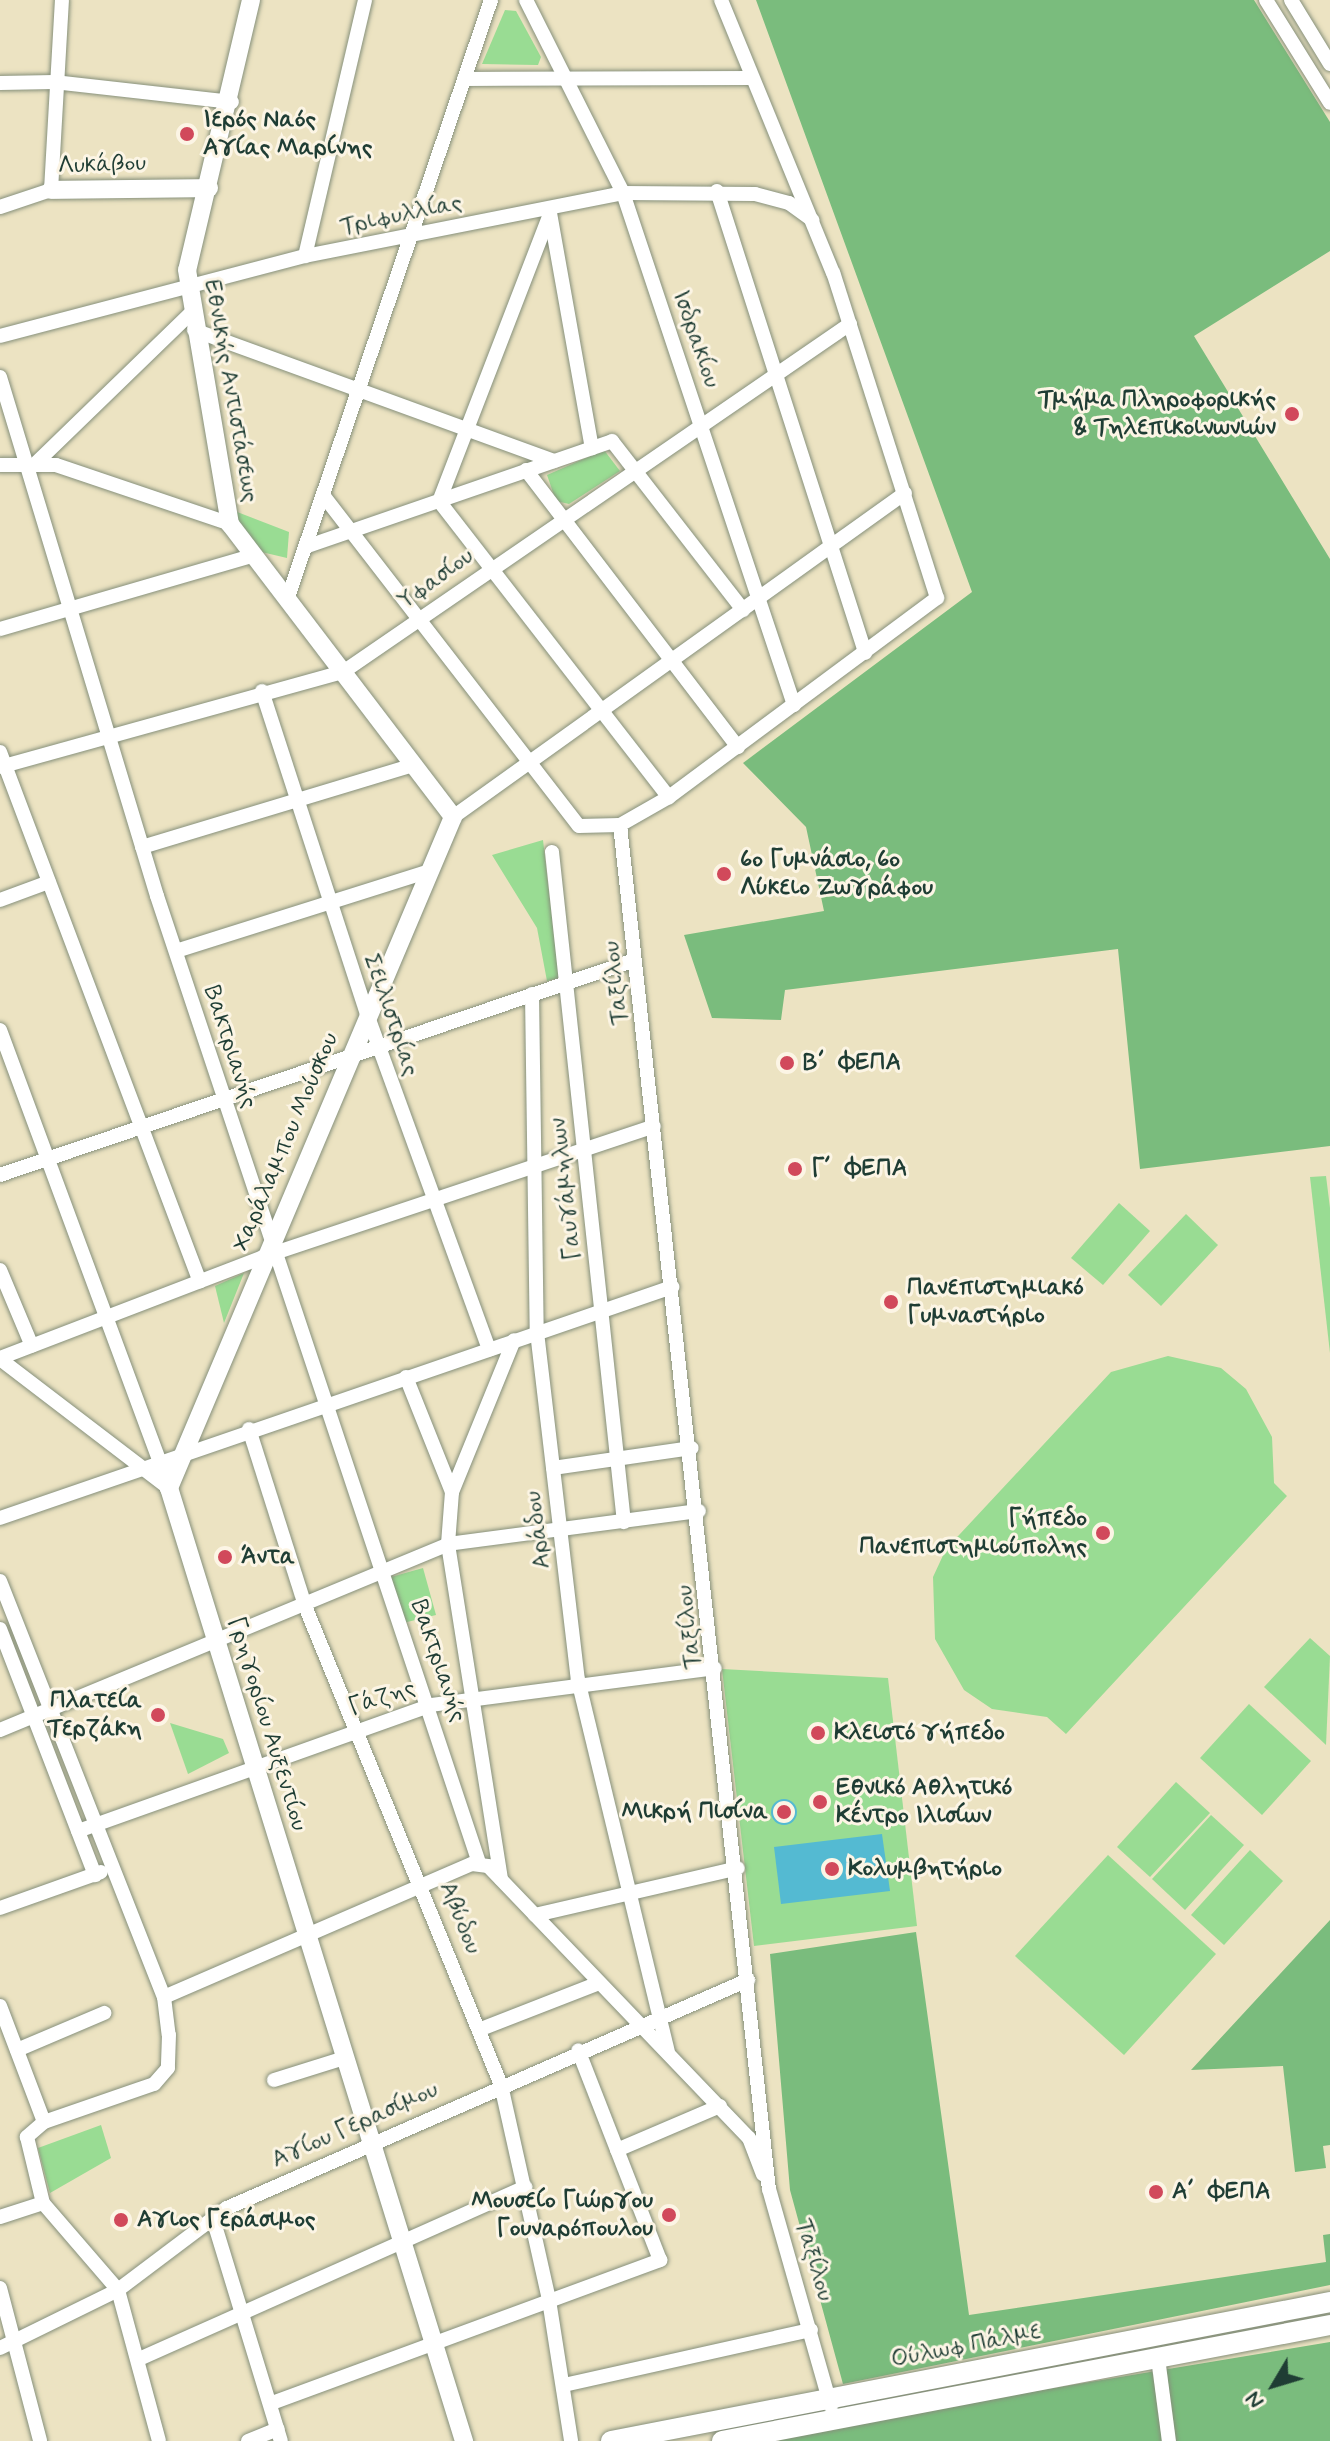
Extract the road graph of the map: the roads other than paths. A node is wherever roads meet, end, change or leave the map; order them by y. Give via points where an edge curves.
1 (62, 0) edge
2 (251, 0) edge
3 (365, 0) edge
4 (491, 0) edge
5 (526, 0) edge
6 (721, 0) edge
7 (1266, 0) edge
8 (1291, 0) edge
9 (1330, 64) edge
10 (568, 78) junction
11 (752, 78) junction
12 (464, 79) junction
13 (54, 82) junction
14 (0, 83) edge
15 (232, 102) junction
16 (1330, 103) edge
17 (209, 188) junction
18 (51, 190) junction
19 (717, 191) junction
20 (623, 193) junction
21 (0, 207) edge
22 (549, 210) junction
23 (812, 220) junction
24 (411, 237) junction
25 (305, 256) junction
26 (187, 288) junction
27 (192, 322) junction
28 (850, 324) junction
29 (0, 336) edge
30 (776, 376) junction
31 (0, 377) edge
32 (359, 390) junction
33 (703, 426) junction
34 (466, 429) junction
35 (592, 448) junction
36 (554, 461) junction
37 (0, 465) edge
38 (31, 465) junction
39 (526, 470) junction
40 (635, 471) junction
41 (905, 493) junction
42 (323, 495) junction
43 (439, 501) junction
44 (561, 517) junction
45 (230, 524) junction
46 (351, 531) junction
47 (305, 547) junction
48 (831, 548) junction
49 (252, 556) junction
50 (491, 567) junction
51 (287, 600) junction
52 (757, 600) junction
53 (743, 610) junction
54 (69, 611) junction
55 (420, 618) junction
56 (0, 629) edge
57 (865, 653) junction
58 (672, 661) junction
59 (343, 672) junction
60 (262, 691) junction
61 (794, 705) junction
62 (601, 711) junction
63 (107, 735) junction
64 (738, 747) junction
65 (2, 761) edge
66 (530, 762) junction
67 (414, 765) junction
68 (669, 797) junction
69 (298, 800) junction
70 (453, 817) junction
71 (620, 825) junction
72 (142, 847) junction
73 (552, 852) dead end
74 (427, 872) junction
75 (49, 882) junction
76 (0, 900) edge
77 (330, 901) junction
78 (176, 951) junction
79 (635, 960) junction
80 (568, 982) junction
81 (532, 994) junction
82 (367, 1014) junction
83 (0, 1030) edge
84 (378, 1045) junction
85 (349, 1055) junction
86 (222, 1095) junction
87 (139, 1123) junction
88 (654, 1126) junction
89 (584, 1149) junction
90 (50, 1156) junction
91 (532, 1166) junction
92 (0, 1175) edge
93 (432, 1200) junction
94 (269, 1250) junction
95 (0, 1270) edge
96 (200, 1282) junction
97 (672, 1287) junction
98 (602, 1311) junction
99 (112, 1317) junction
100 (537, 1332) junction
101 (514, 1340) junction
102 (32, 1346) junction
103 (489, 1349) junction
104 (0, 1359) edge
105 (406, 1377) junction
106 (326, 1403) junction
107 (249, 1429) junction
108 (692, 1448) junction
109 (171, 1455) junction
110 (617, 1460) junction
111 (140, 1467) junction
112 (553, 1468) junction
113 (169, 1488) junction
114 (452, 1492) junction
115 (699, 1511) junction
116 (0, 1518) edge
117 (624, 1522) junction
118 (560, 1532) junction
119 (448, 1544) junction
120 (385, 1574) junction
121 (0, 1581) edge
122 (305, 1606) junction
123 (0, 1629) edge
124 (216, 1641) junction
125 (715, 1668) junction
126 (579, 1685) junction
127 (478, 1697) junction
128 (431, 1705) junction
129 (51, 1711) junction
130 (35, 1717) junction
131 (0, 1730) edge
132 (353, 1730) junction
133 (254, 1767) junction
134 (96, 1824) junction
135 (78, 1831) junction
136 (475, 1864) junction
137 (113, 1868) junction
138 (738, 1868) junction
139 (95, 1875) junction
140 (501, 1879) junction
141 (423, 1886) junction
142 (631, 1893) junction
143 (0, 1908) edge
144 (535, 1915) junction
145 (306, 1934) junction
146 (748, 1980) junction
147 (599, 1983) junction
148 (164, 1997) junction
149 (0, 2006) edge
150 (104, 2013) dead end
151 (659, 2016) junction
152 (640, 2024) junction
153 (481, 2029) junction
154 (17, 2050) junction
155 (578, 2050) junction
156 (668, 2051) junction
157 (344, 2058) junction
158 (274, 2080) dead end
159 (501, 2085) junction
160 (720, 2106) junction
161 (44, 2122) junction
162 (370, 2141) junction
163 (617, 2150) junction
164 (525, 2187) junction
165 (769, 2189) junction
166 (43, 2203) junction
167 (0, 2217) edge
168 (213, 2219) junction
169 (401, 2243) junction
170 (0, 2288) edge
171 (118, 2290) junction
172 (549, 2300) junction
173 (1330, 2302) edge
174 (243, 2311) junction
175 (1330, 2325) edge
176 (811, 2330) junction
177 (16, 2340) junction
178 (432, 2342) junction
179 (0, 2348) edge
180 (1158, 2358) junction
181 (139, 2359) junction
182 (564, 2385) junction
183 (272, 2403) junction
184 (832, 2408) junction
185 (280, 2435) edge
186 (40, 2441) edge
187 (159, 2441) edge
188 (248, 2441) edge
189 (464, 2441) edge
190 (571, 2441) edge
191 (611, 2441) edge
192 (722, 2441) edge
193 (1169, 2441) edge

1 - 13 street
2 - 15 street, Εθνικής Αντιστάσεως
3 - 25 street
4 - 12 street
5 - 10 street, Ισδρακίου
6 - 11 street
7 - 16 street
8 - 9 street
10 - 11 street
10 - 12 street
10 - 20 street, Ισδρακίου
11 - 23 street
12 - 24 street
13 - 14 street
13 - 15 street
13 - 18 street
15 - 17 street, Εθνικής Αντιστάσεως
17 - 18 street, Λυκάβου
17 - 26 street, Εθνικής Αντιστάσεως
18 - 21 street, Λυκάβου
19 - 20 street, Τριφυλλίας
19 - 23 street, Τριφυλλίας via 789,203
19 - 30 street
20 - 22 street, Τριφυλλίας
20 - 33 street, Ισδρακίου
22 - 24 street, Τριφυλλίας
22 - 34 street
22 - 35 street
23 - 28 street
24 - 25 street, Τριφυλλίας
24 - 32 street
25 - 26 street, Τριφυλλίας
26 - 27 street, Εθνικής Αντιστάσεως
26 - 29 street, Τριφυλλίας
27 - 32 street
27 - 38 street
27 - 45 street, Εθνικής Αντιστάσεως
28 - 30 street, Υφασίου
28 - 41 street
30 - 33 street, Υφασίου
30 - 48 street
31 - 38 street, Βακτριανής
32 - 34 street
32 - 42 street
33 - 40 street, Υφασίου
33 - 52 street, Ισδρακίου
34 - 36 street
34 - 43 street
35 - 36 street
35 - 40 street via 612,441
36 - 39 street
37 - 38 street
38 - 45 street via 56,465
38 - 54 street, Βακτριανής
39 - 43 street
39 - 44 street
40 - 44 street, Υφασίου
40 - 53 street
41 - 48 street
41 - 57 street via 937,598
42 - 46 street
42 - 47 street
43 - 46 street
43 - 50 street
44 - 50 street, Υφασίου
44 - 58 street
45 - 49 street, Εθνικής Αντιστάσεως
46 - 47 street
46 - 55 street
47 - 51 street
48 - 52 street
48 - 57 street
49 - 51 street, Εθνικής Αντιστάσεως
49 - 54 street
50 - 55 street, Υφασίου
50 - 62 street
51 - 59 street, Εθνικής Αντιστάσεως
52 - 53 street
52 - 61 street, Ισδρακίου
53 - 58 street
54 - 56 street
54 - 63 street, Βακτριανής
55 - 59 street, Υφασίου
55 - 66 street
57 - 61 street
58 - 62 street
58 - 64 street
59 - 60 street, Υφασίου
59 - 67 street, Εθνικής Αντιστάσεως
60 - 63 street, Υφασίου
60 - 69 street, Σειλιστρίας
61 - 64 street
62 - 66 street
62 - 68 street
63 - 65 street, Υφασίου
63 - 72 street, Βακτριανής
64 - 68 street
65 - 75 street
66 - 70 street
66 - 71 street via 579,826
67 - 69 street
67 - 70 street, Εθνικής Αντιστάσεως
68 - 71 street
69 - 72 street
69 - 77 street, Σειλιστρίας
70 - 74 street, Χαράλαμπου Μούσκου
71 - 79 street, Ταξίλου
72 - 78 street, Βακτριανής
73 - 80 street, Γαυγάμηλων
74 - 77 street
74 - 82 street, Χαράλαμπου Μούσκου
75 - 76 street
75 - 87 street
77 - 78 street
77 - 82 street, Σειλιστρίας
78 - 86 street, Βακτριανής
79 - 80 street
79 - 88 street, Ταξίλου
80 - 81 street
80 - 89 street, Γαυγάμηλων
81 - 84 street
81 - 91 street, Αράδου
82 - 84 street, Σειλιστρίας
82 - 85 street, Χαράλαμπου Μούσκου
83 - 90 street
84 - 85 street
84 - 93 street, Σειλιστρίας
85 - 86 street
85 - 94 street, Χαράλαμπου Μούσκου
86 - 87 street
86 - 94 street, Βακτριανής
87 - 90 street
87 - 96 street
88 - 89 street
88 - 97 street, Ταξίλου
89 - 91 street
89 - 98 street, Γαυγάμηλων
90 - 92 street
90 - 99 street
91 - 93 street
91 - 100 street, Αράδου
93 - 94 street
93 - 103 street, Σειλιστρίας
94 - 96 street
94 - 106 street, Βακτριανής
94 - 109 street, Χαράλαμπου Μούσκου
95 - 102 street
96 - 99 street
97 - 98 street
97 - 108 street, Ταξίλου
98 - 100 street
98 - 110 street, Γαυγάμηλων
99 - 102 street
99 - 109 street
100 - 101 street
100 - 112 street, Αράδου
101 - 103 street
101 - 114 street
102 - 104 street
103 - 105 street
104 - 111 street
105 - 106 street
105 - 114 street
106 - 107 street
106 - 120 street, Βακτριανής
107 - 109 street
107 - 122 street, Αβύδου
108 - 110 street
108 - 115 street, Ταξίλου
109 - 111 street
109 - 113 street, Χαράλαμπου Μούσκου
110 - 112 street
110 - 117 street, Γαυγάμηλων
111 - 113 street
111 - 116 street
112 - 118 street, Αράδου
113 - 124 street, Γρηγορίου Αυξεντίου
114 - 119 street
115 - 117 street
115 - 125 street, Ταξίλου
117 - 118 street
118 - 119 street
118 - 126 street, Αράδου
119 - 120 street
119 - 127 street
120 - 122 street
120 - 128 street, Βακτριανής
121 - 129 street
122 - 124 street
122 - 132 street, Αβύδου
123 - 130 street
124 - 129 street
124 - 133 street, Γρηγορίου Αυξεντίου
125 - 126 street, Γάζης
125 - 138 street, Ταξίλου
126 - 127 street, Γάζης
126 - 142 street, Αράδου
127 - 128 street, Γάζης
127 - 140 street
128 - 132 street, Γάζης
128 - 136 street, Βακτριανής
129 - 130 street
129 - 134 street
130 - 131 street
130 - 135 street
132 - 133 street, Γάζης
132 - 141 street, Αβύδου
133 - 134 street, Γάζης
133 - 145 street, Γρηγορίου Αυξεντίου
134 - 135 street, Γάζης
134 - 137 street
135 - 139 street
136 - 140 street
136 - 141 street
137 - 139 street
137 - 148 street
138 - 142 street
138 - 146 street, Ταξίλου
139 - 143 street
140 - 144 street
141 - 145 street
141 - 153 street, Αβύδου
142 - 144 street
142 - 151 street, Αράδου
144 - 147 street
145 - 148 street
145 - 157 street, Γρηγορίου Αυξεντίου
146 - 151 street, Αγίου Γερασίμου
146 - 165 street, Ταξίλου
147 - 152 street
147 - 153 street
148 - 161 street via 168,2068 125,2099
149 - 154 street
150 - 154 street
151 - 152 street, Αγίου Γερασίμου
151 - 156 street, Αράδου
152 - 155 street, Αγίου Γερασίμου
152 - 156 street
153 - 159 street, Αβύδου
154 - 161 street
155 - 159 street, Αγίου Γερασίμου
155 - 163 street
156 - 160 street
157 - 158 street
157 - 162 street, Γρηγορίου Αυξεντίου
159 - 162 street, Αγίου Γερασίμου
159 - 164 street, Αβύδου
160 - 163 street
160 - 165 street via 749,2138
161 - 166 street via 27,2137
162 - 168 street, Αγίου Γερασίμου
162 - 169 street, Γρηγορίου Αυξεντίου
163 - 172 street via 660,2260
164 - 169 street
164 - 172 street, Αβύδου
165 - 176 street, Ταξίλου
166 - 167 street
166 - 171 street
168 - 171 street, Αγίου Γερασίμου
168 - 174 street
169 - 174 street
169 - 178 street, Γρηγορίου Αυξεντίου
170 - 177 street
171 - 177 street, Αγίου Γερασίμου
171 - 181 street
172 - 178 street
172 - 182 street, Αβύδου
173 - 184 main road, Ούλωφ Πάλμε
174 - 181 street
174 - 183 street
175 - 180 main road, Ούλωφ Πάλμε
176 - 182 street
176 - 184 street, Ταξίλου
177 - 179 street, Αγίου Γερασίμου
177 - 186 street
178 - 183 street
178 - 189 street, Γρηγορίου Αυξεντίου
180 - 184 main road, Ούλωφ Πάλμε
180 - 193 street
181 - 187 street
182 - 190 street, Αβύδου
183 - 185 street
184 - 191 main road, Ούλωφ Πάλμε
184 - 192 main road, Ούλωφ Πάλμε
185 - 188 street

